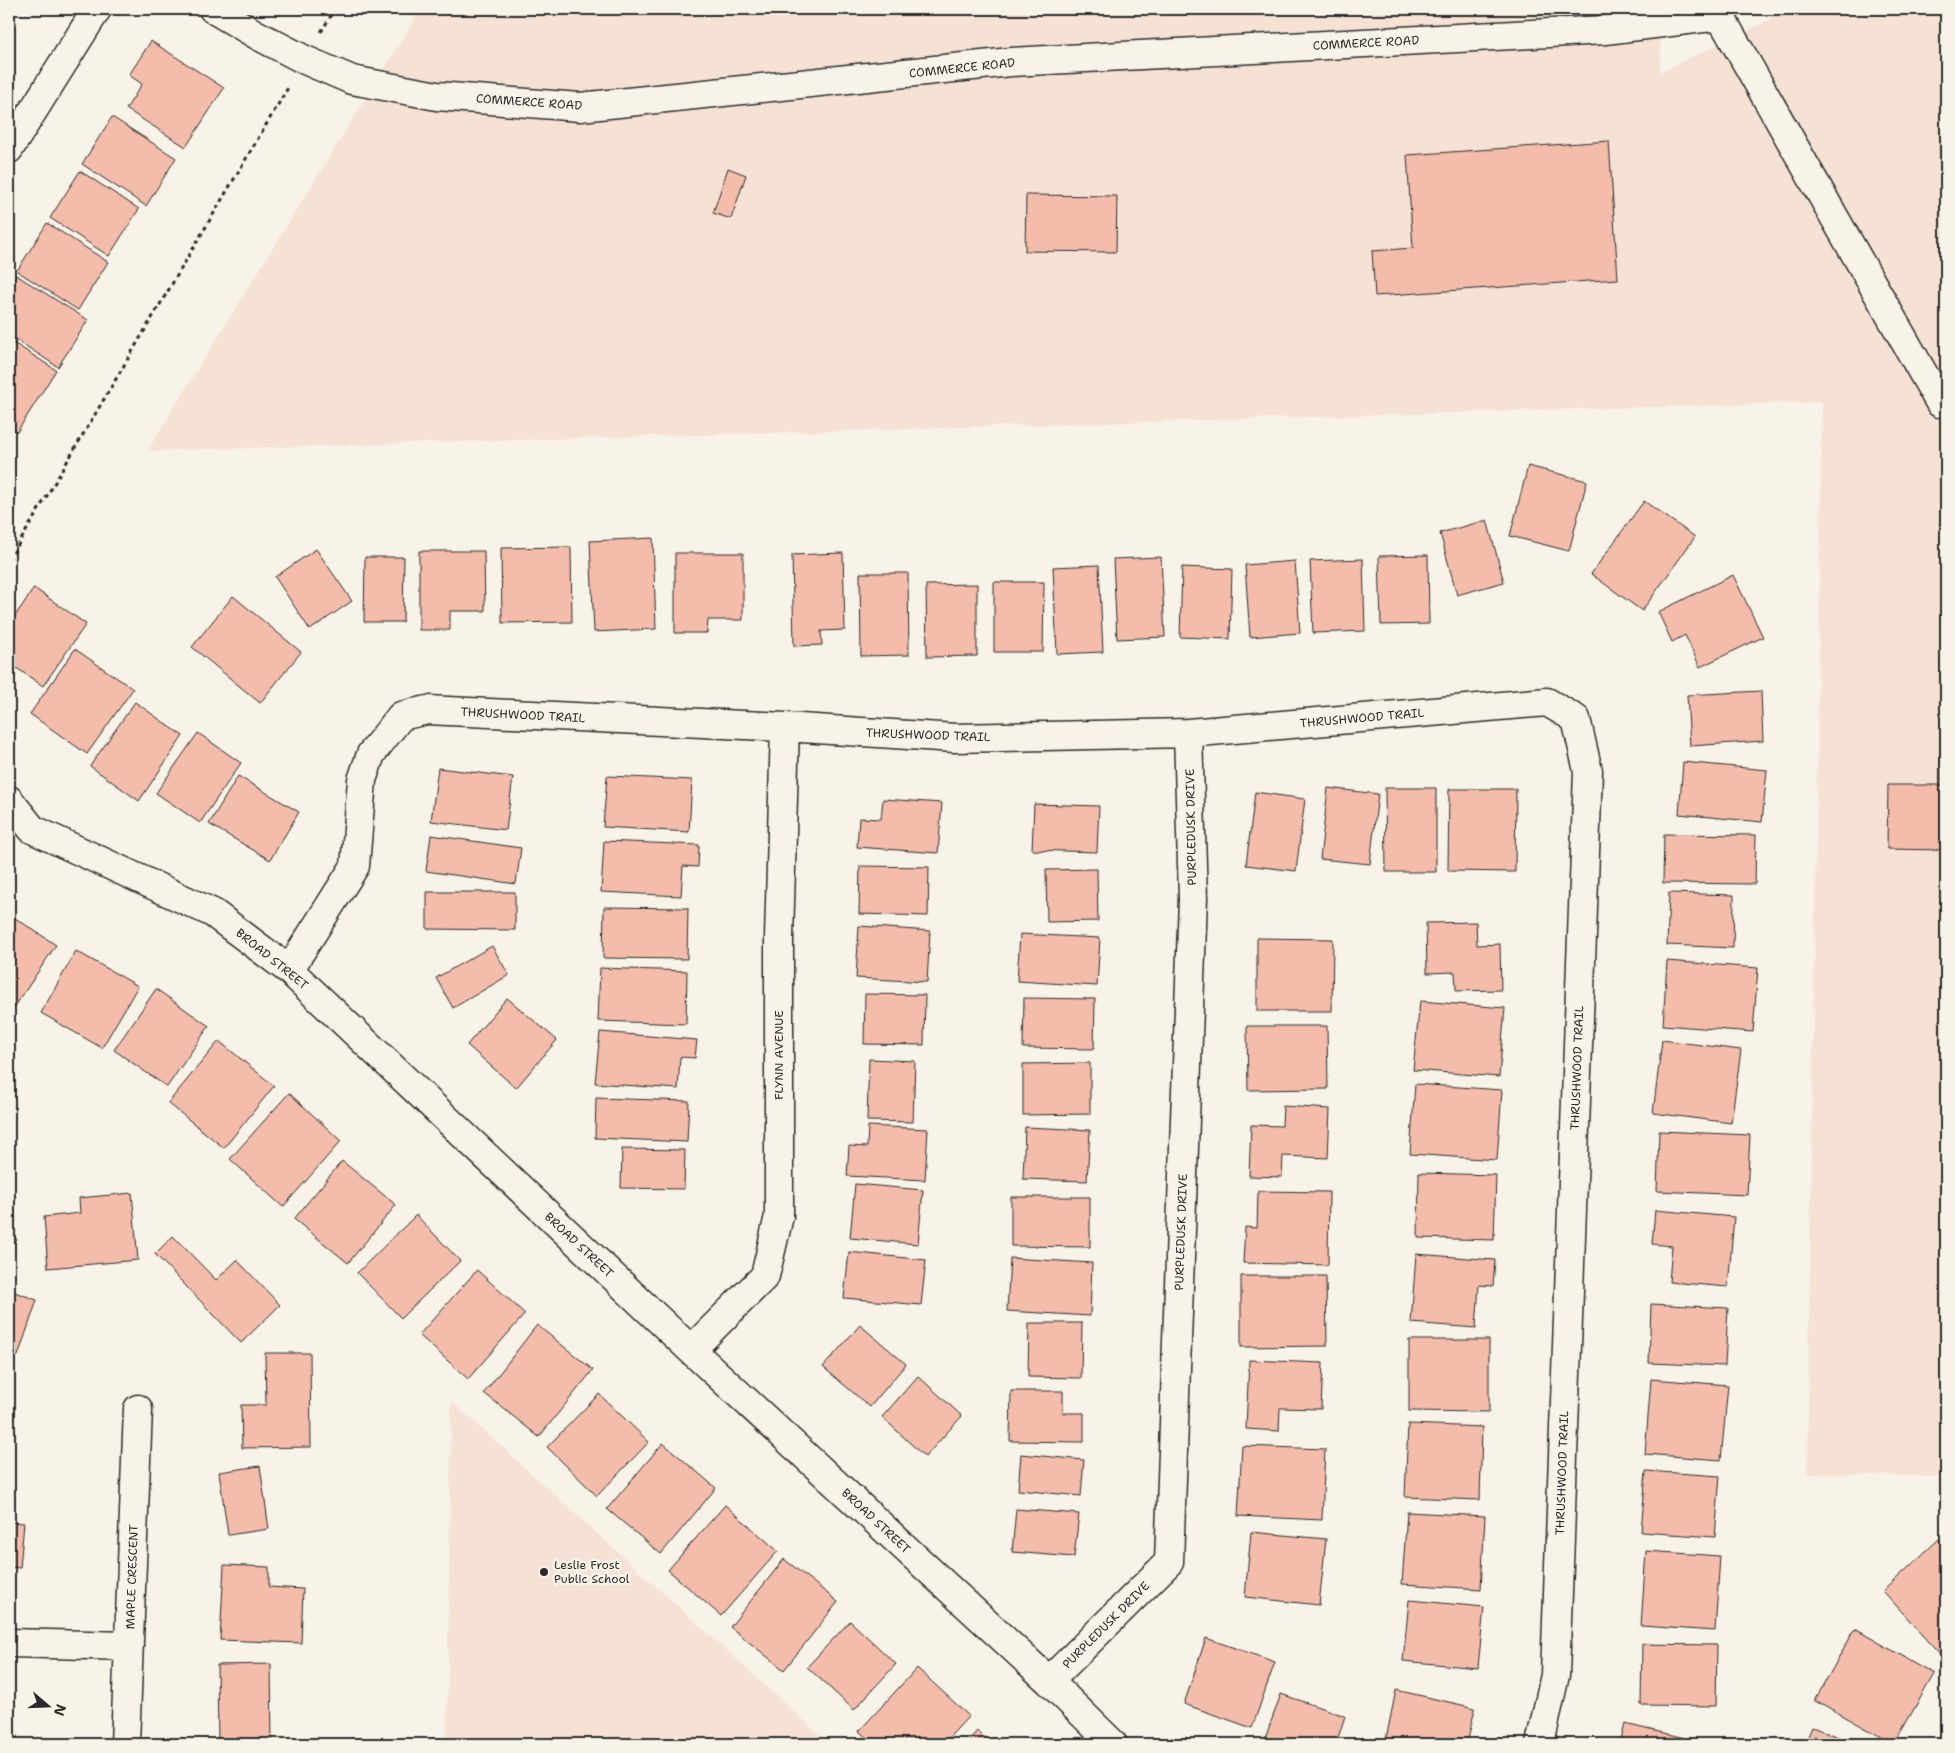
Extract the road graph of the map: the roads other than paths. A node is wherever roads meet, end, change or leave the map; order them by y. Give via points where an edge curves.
1 (97, 9) edge
2 (213, 9) edge
3 (1723, 12) edge
4 (9, 149) edge
5 (1946, 403) edge
6 (784, 727) junction
7 (1188, 733) junction
8 (9, 800) edge
9 (289, 970) junction
10 (691, 1350) junction
11 (138, 1409) dead end
12 (9, 1643) edge
13 (129, 1646) junction
14 (1049, 1681) junction
15 (125, 1744) edge
16 (1113, 1744) edge
17 (1540, 1744) edge

1 - 4 street
2 - 3 street, COMMERCE ROAD via 304,60 352,80 436,96 580,107 1011,62 1605,30
3 - 5 street via 1940,403
6 - 7 street, THRUSHWOOD TRAIL via 955,738
6 - 9 street, THRUSHWOOD TRAIL via 427,710 401,716 371,754 362,780 355,866
6 - 10 street, FLYNN AVENUE via 779,938 779,1216 765,1276
7 - 14 street, PURPLEDUSK DRIVE via 1193,898 1169,1562
7 - 17 street, THRUSHWOOD TRAIL via 1547,702 1576,719 1588,771 1555,1674
8 - 9 street, BROAD STREET via 32,829 213,913
9 - 10 street, BROAD STREET
10 - 14 street, BROAD STREET
11 - 13 street, MAPLE CRESCENT
12 - 13 street
13 - 15 street, MAPLE CRESCENT
14 - 16 street, BROAD STREET

